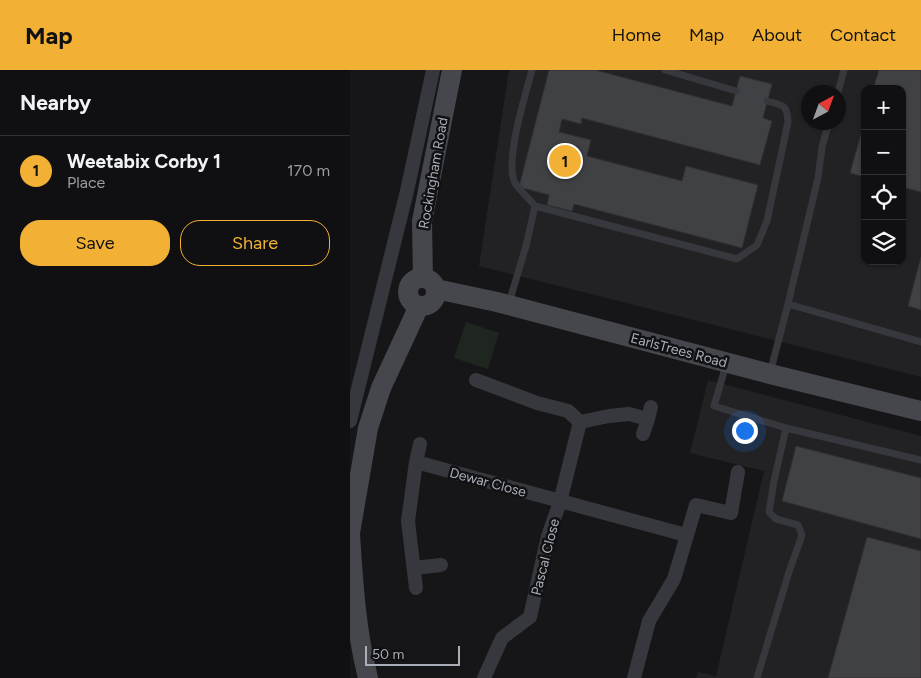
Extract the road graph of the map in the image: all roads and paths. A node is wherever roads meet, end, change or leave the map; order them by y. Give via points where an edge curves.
1 (433, 70) edge
2 (452, 70) edge
3 (532, 70) edge
4 (665, 70) edge
5 (844, 70) edge
6 (840, 85) edge
7 (736, 91) dead end
8 (767, 101) dead end
9 (827, 130) edge
10 (535, 206) junction
11 (430, 284) junction
12 (788, 304) junction
13 (508, 305) junction
14 (921, 342) edge
15 (726, 362) junction
16 (770, 374) junction
17 (355, 380) edge
18 (476, 380) dead end
19 (381, 388) junction
20 (921, 411) edge
21 (350, 421) edge
22 (580, 422) junction
23 (786, 428) junction
24 (643, 434) dead end
25 (420, 444) dead end
26 (921, 460) edge
27 (416, 462) junction
28 (738, 472) dead end
29 (560, 502) junction
30 (350, 533) edge
31 (686, 535) junction
32 (441, 565) dead end
33 (414, 568) junction
34 (416, 588) dead end
35 (368, 678) edge
36 (484, 678) edge
37 (634, 678) edge
38 (757, 678) edge

1 - 17 street via 407,191
2 - 11 street, Rockingham Road via 422,221
3 - 10 lane via 518,125 512,171 515,183
4 - 7 lane
5 - 6 lane
8 - 10 lane via 788,110 788,122 767,221 757,245 737,258
9 - 12 lane
10 - 13 lane
11 - 13 street, EarlsTrees Road
11 - 19 street via 436,294 427,306 419,306
12 - 14 lane
12 - 16 lane
13 - 15 street, EarlsTrees Road
15 - 16 street, EarlsTrees Road
15 - 23 lane via 714,406
16 - 20 street, EarlsTrees Road
17 - 19 street
17 - 21 street
18 - 22 street via 568,411
19 - 30 street via 368,428
22 - 24 street via 650,413
22 - 29 street, Pascal Close
23 - 26 lane
23 - 38 lane via 769,512 776,519 798,525 802,535
25 - 27 street
27 - 29 street, Dewar Close
27 - 33 street via 408,521
28 - 31 street via 731,513 696,505
29 - 31 street, Dewar Close
29 - 36 street, Pascal Close via 548,536 530,617 502,638
30 - 35 street via 354,600
31 - 37 street via 674,579 649,621
32 - 33 street
33 - 34 street

